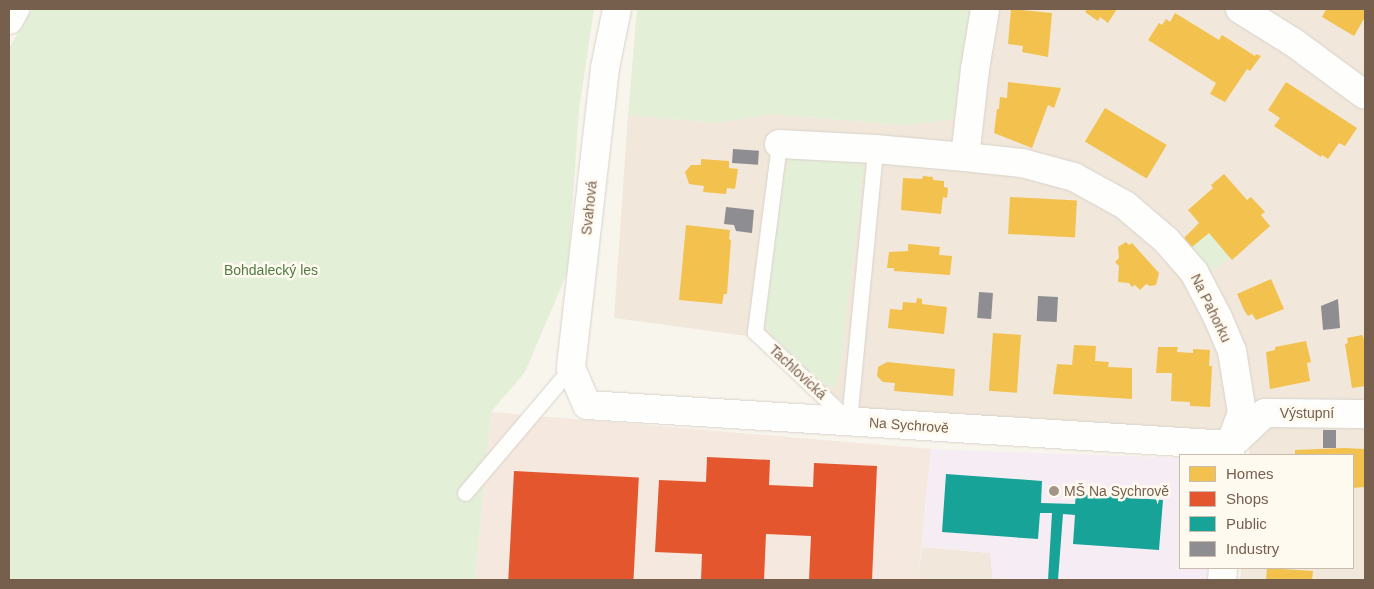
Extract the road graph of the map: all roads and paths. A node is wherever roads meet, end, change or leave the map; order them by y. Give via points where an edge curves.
1 (15, 9) edge
2 (617, 9) edge
3 (985, 9) edge
4 (1240, 9) edge
5 (9, 20) edge
6 (1365, 94) edge
7 (779, 144) joint
8 (876, 149) junction
9 (965, 157) junction
10 (572, 368) junction
11 (587, 405) joint
12 (1365, 414) edge
13 (849, 421) junction
14 (1230, 450) edge
15 (465, 493) dead end

1 - 5 street
2 - 10 street, Svahová via 605,68
3 - 9 street via 974,69
4 - 6 street via 1293,42
7 - 8 street, Tachlovická
7 - 13 lane, Tachlovická via 755,332
8 - 9 street, Tachlovická
8 - 13 lane
9 - 14 street, Na Pahorku via 1022,163 1074,177 1125,205 1166,240 1194,272 1232,351 1242,413
10 - 11 street, Svahová
10 - 15 lane
11 - 13 street, Na Sychrově
12 - 14 street, Výstupní via 1265,413
13 - 14 street, Na Sychrově

